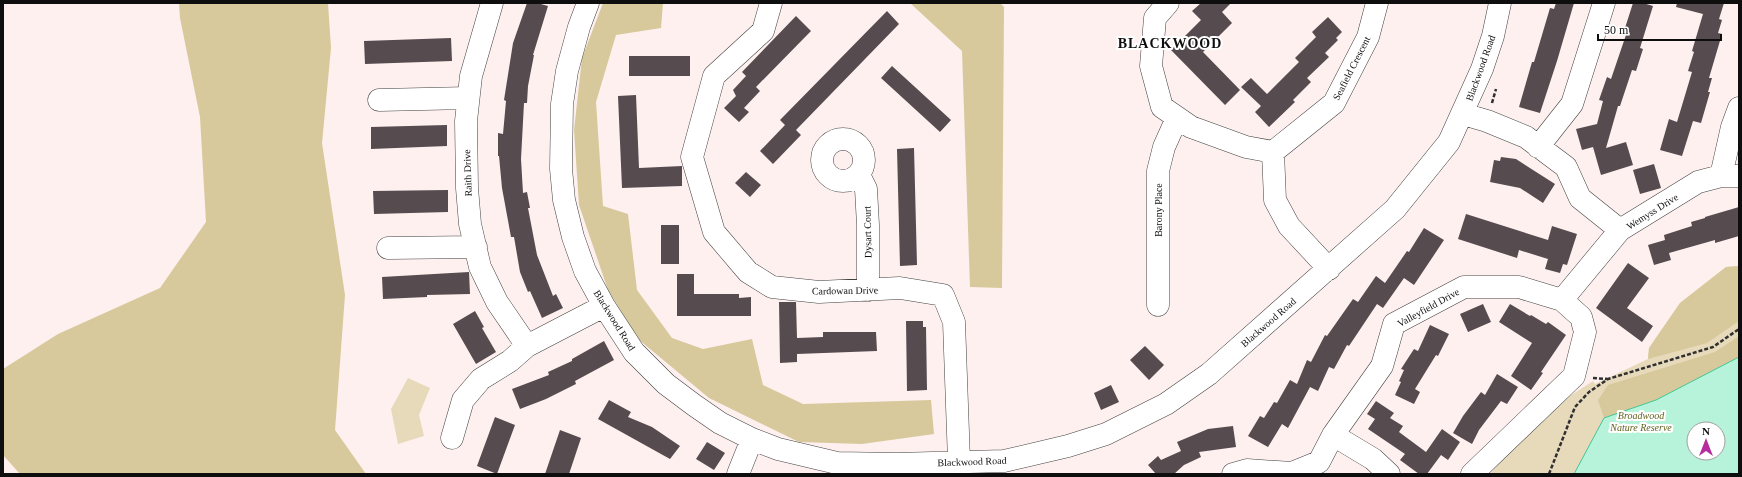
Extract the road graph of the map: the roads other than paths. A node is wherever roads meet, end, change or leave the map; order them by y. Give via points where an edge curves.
1 (492, 3) edge
2 (588, 3) edge
3 (771, 3) edge
4 (1168, 3) edge
5 (1377, 3) edge
6 (1500, 3) edge
7 (1604, 3) edge
8 (468, 98) junction
9 (379, 100) dead end
10 (1739, 108) edge
11 (1463, 114) junction
12 (1177, 118) junction
13 (1538, 147) junction
14 (1273, 152) junction
15 (859, 175) dead end
16 (1730, 176) edge
17 (1620, 230) junction
18 (476, 247) junction
19 (388, 248) dead end
20 (1329, 269) junction
21 (868, 290) junction
22 (1562, 300) junction
23 (1158, 305) dead end
24 (604, 306) junction
25 (527, 346) junction
26 (1333, 435) junction
27 (452, 438) dead end
28 (752, 439) junction
29 (959, 461) junction
30 (738, 474) edge
31 (1233, 474) edge
32 (1389, 474) edge
33 (1472, 474) edge

1 - 8 street, Raith Drive via 471,76
2 - 24 street, Blackwood Road via 567,71 562,104 561,169 564,200 573,237 585,271
3 - 21 street, Cardowan Drive via 763,31 714,76 692,157 714,232 748,272 772,287 819,292
4 - 12 street via 1155,18 1151,66 1162,107
5 - 14 street, Seafield Crescent via 1368,37 1334,103
6 - 11 street, Blackwood Road via 1482,69
7 - 13 street via 1572,104
8 - 9 street
8 - 18 street, Raith Drive via 467,188 470,224
10 - 16 street via 1732,127
11 - 13 street, Wemyss Drive via 1526,137
11 - 20 street, Blackwood Road via 1449,142 1395,209
12 - 14 street via 1191,127 1246,147
12 - 23 street, Barony Place via 1164,147 1158,171
13 - 17 street, Wemyss Drive via 1566,167 1580,198
14 - 20 street via 1275,200 1289,226
15 - 21 street, Dysart Court via 866,189
16 - 17 street, Wemyss Drive via 1698,182
17 - 22 street
18 - 19 street
18 - 25 street, Raith Drive via 480,267 497,302
20 - 29 street, Blackwood Road via 1209,374 1166,404 1106,434 1068,446 1004,461
21 - 29 street, Cardowan Drive via 900,288 943,295 954,322
22 - 26 street, Valleyfield Drive via 1519,287 1464,287 1394,324 1382,366
22 - 33 street, Valleyfield Drive via 1581,317 1585,332 1574,376
24 - 25 street
24 - 28 street, Blackwood Road via 634,352 666,384 720,423
25 - 27 street via 481,379 463,400
26 - 31 street, Valleyfield Drive via 1319,462 1292,473 1247,470
26 - 32 street via 1373,459
28 - 29 street, Blackwood Road via 836,463
28 - 30 street

